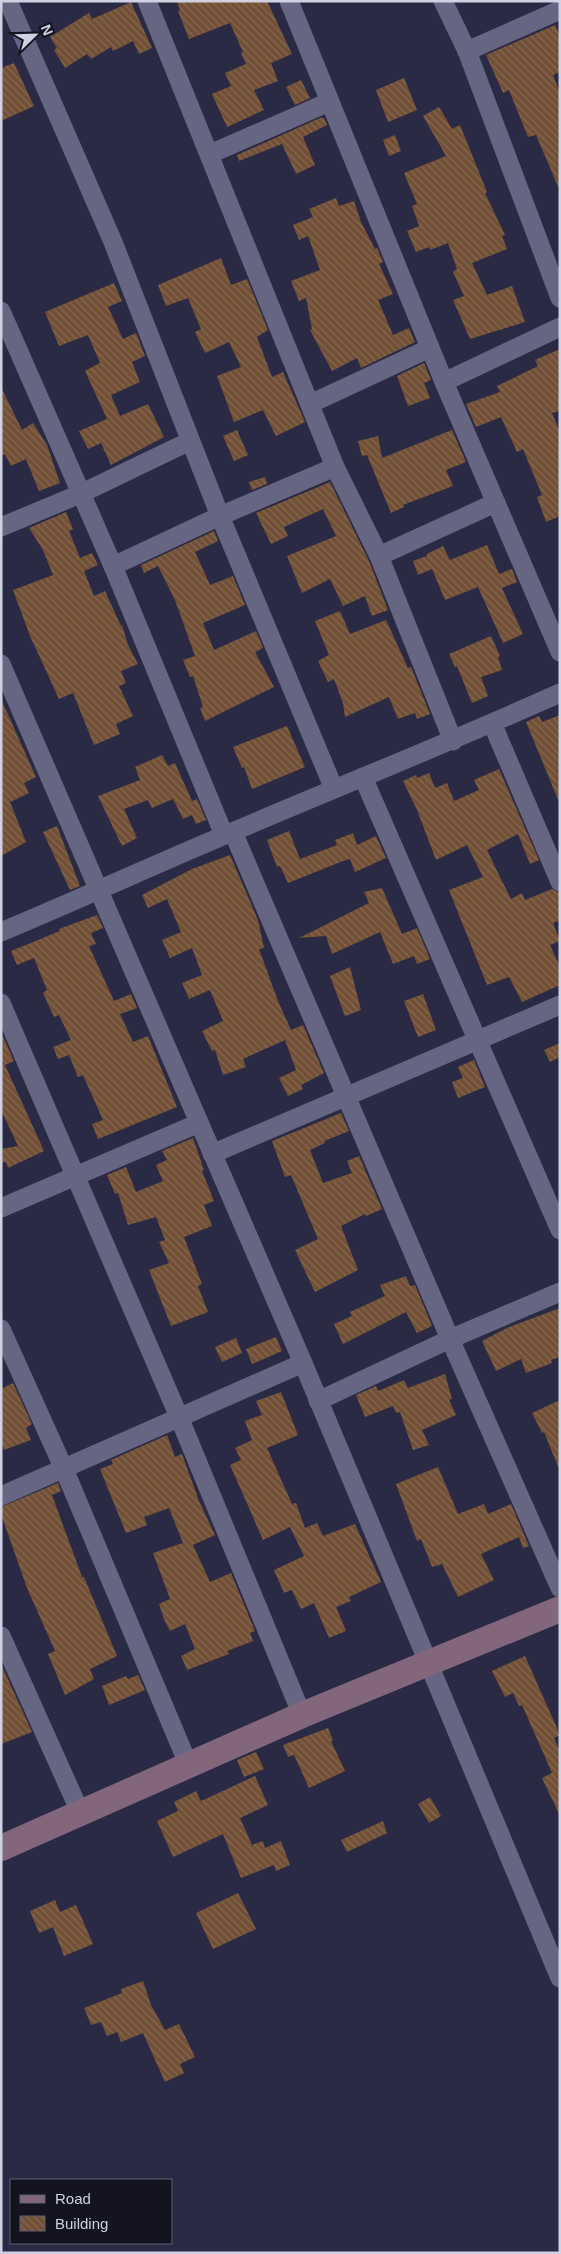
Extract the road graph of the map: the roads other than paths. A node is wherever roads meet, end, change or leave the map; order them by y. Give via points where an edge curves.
1 (8, 1) edge
2 (147, 1) edge
3 (289, 1) edge
4 (443, 1) edge
5 (560, 10) edge
6 (467, 51) junction
7 (329, 102) junction
8 (210, 154) junction
9 (560, 298) edge
10 (1, 311) edge
11 (560, 328) edge
12 (430, 348) junction
13 (444, 382) junction
14 (310, 404) junction
15 (190, 441) junction
16 (334, 467) junction
17 (80, 494) junction
18 (496, 503) junction
19 (220, 516) junction
20 (1, 528) edge
21 (379, 556) junction
22 (113, 566) junction
23 (560, 652) edge
24 (1, 664) edge
25 (560, 693) edge
26 (492, 723) junction
27 (453, 740) junction
28 (363, 777) junction
29 (334, 789) junction
30 (228, 834) junction
31 (560, 882) edge
32 (99, 892) junction
33 (1, 932) edge
34 (1, 1003) edge
35 (560, 1005) edge
36 (477, 1042) junction
37 (346, 1098) junction
38 (199, 1122) junction
39 (212, 1154) junction
40 (75, 1175) junction
41 (1, 1208) edge
42 (560, 1230) edge
43 (560, 1292) edge
44 (1, 1329) edge
45 (450, 1339) junction
46 (303, 1363) junction
47 (318, 1401) junction
48 (179, 1417) junction
49 (64, 1469) junction
50 (1, 1496) edge
51 (560, 1588) edge
52 (560, 1608) edge
53 (1, 1636) edge
54 (428, 1664) junction
55 (302, 1715) junction
56 (189, 1766) junction
57 (81, 1814) junction
58 (1, 1848) edge
59 (560, 1978) edge

1 - 15 street via 112,242
2 - 8 street
3 - 7 street
4 - 6 street
5 - 6 street
6 - 9 street
7 - 8 street
7 - 12 street
8 - 14 street
10 - 17 street
11 - 13 street
12 - 13 street
12 - 14 street
13 - 18 street
14 - 16 street
15 - 17 street
15 - 19 street
16 - 19 street
16 - 21 street
17 - 20 street
17 - 22 street
18 - 21 street
18 - 23 street
19 - 22 street
19 - 29 street
21 - 27 street
22 - 30 street
24 - 32 street
25 - 26 street
26 - 27 street
26 - 31 street
27 - 28 street
28 - 29 street
28 - 36 street
29 - 30 street
30 - 32 street
30 - 37 street
32 - 33 street
32 - 38 street
34 - 40 street
35 - 36 street
36 - 37 street
36 - 42 street
37 - 39 street
37 - 45 street
38 - 39 street
38 - 40 street
39 - 46 street
40 - 41 street
40 - 48 street
43 - 45 street
44 - 49 street
45 - 47 street
45 - 51 street
46 - 47 street
46 - 48 street
47 - 54 street
48 - 49 street
48 - 55 street
49 - 50 street
49 - 56 street
52 - 54 main road
53 - 57 street
54 - 55 main road
54 - 59 street
55 - 56 main road
56 - 57 main road
57 - 58 main road

